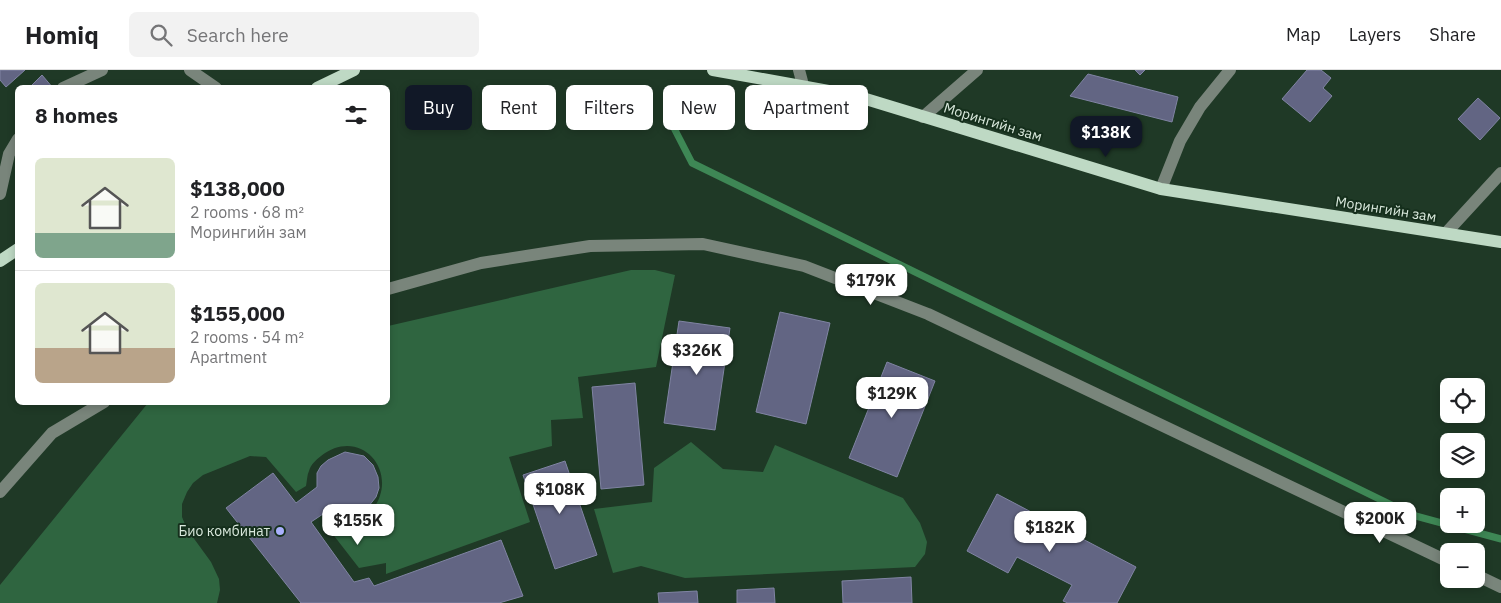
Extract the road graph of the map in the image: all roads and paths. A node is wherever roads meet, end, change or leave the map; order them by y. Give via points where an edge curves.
1 (102, 70) edge
2 (190, 70) edge
3 (354, 70) edge
4 (713, 70) edge
5 (799, 70) edge
6 (977, 70) edge
7 (1230, 70) edge
8 (70, 85) edge
9 (212, 85) edge
10 (323, 85) edge
11 (803, 85) joint
12 (868, 100) edge
13 (923, 117) junction
14 (15, 144) edge
15 (1501, 173) edge
16 (1161, 189) junction
17 (0, 194) edge
18 (1446, 233) junction
19 (1501, 242) edge
20 (15, 251) edge
21 (0, 261) edge
22 (390, 288) edge
23 (99, 405) edge
24 (0, 492) edge
25 (1440, 558) edge
26 (1485, 579) edge
27 (1501, 587) edge

1 - 8 street
2 - 9 street
3 - 10 main road
4 - 11 main road, Морингийн зам
5 - 11 street
6 - 13 street
7 - 16 street via 1200,107 1180,141
12 - 13 main road, Морингийн зам
13 - 16 main road, Морингийн зам
14 - 17 street via 8,154
15 - 18 street
16 - 18 main road, Морингийн зам
18 - 19 main road, Морингийн зам
20 - 21 main road
22 - 25 street via 481,263 590,246 703,244 804,266 928,314
23 - 24 street via 52,433
26 - 27 street

